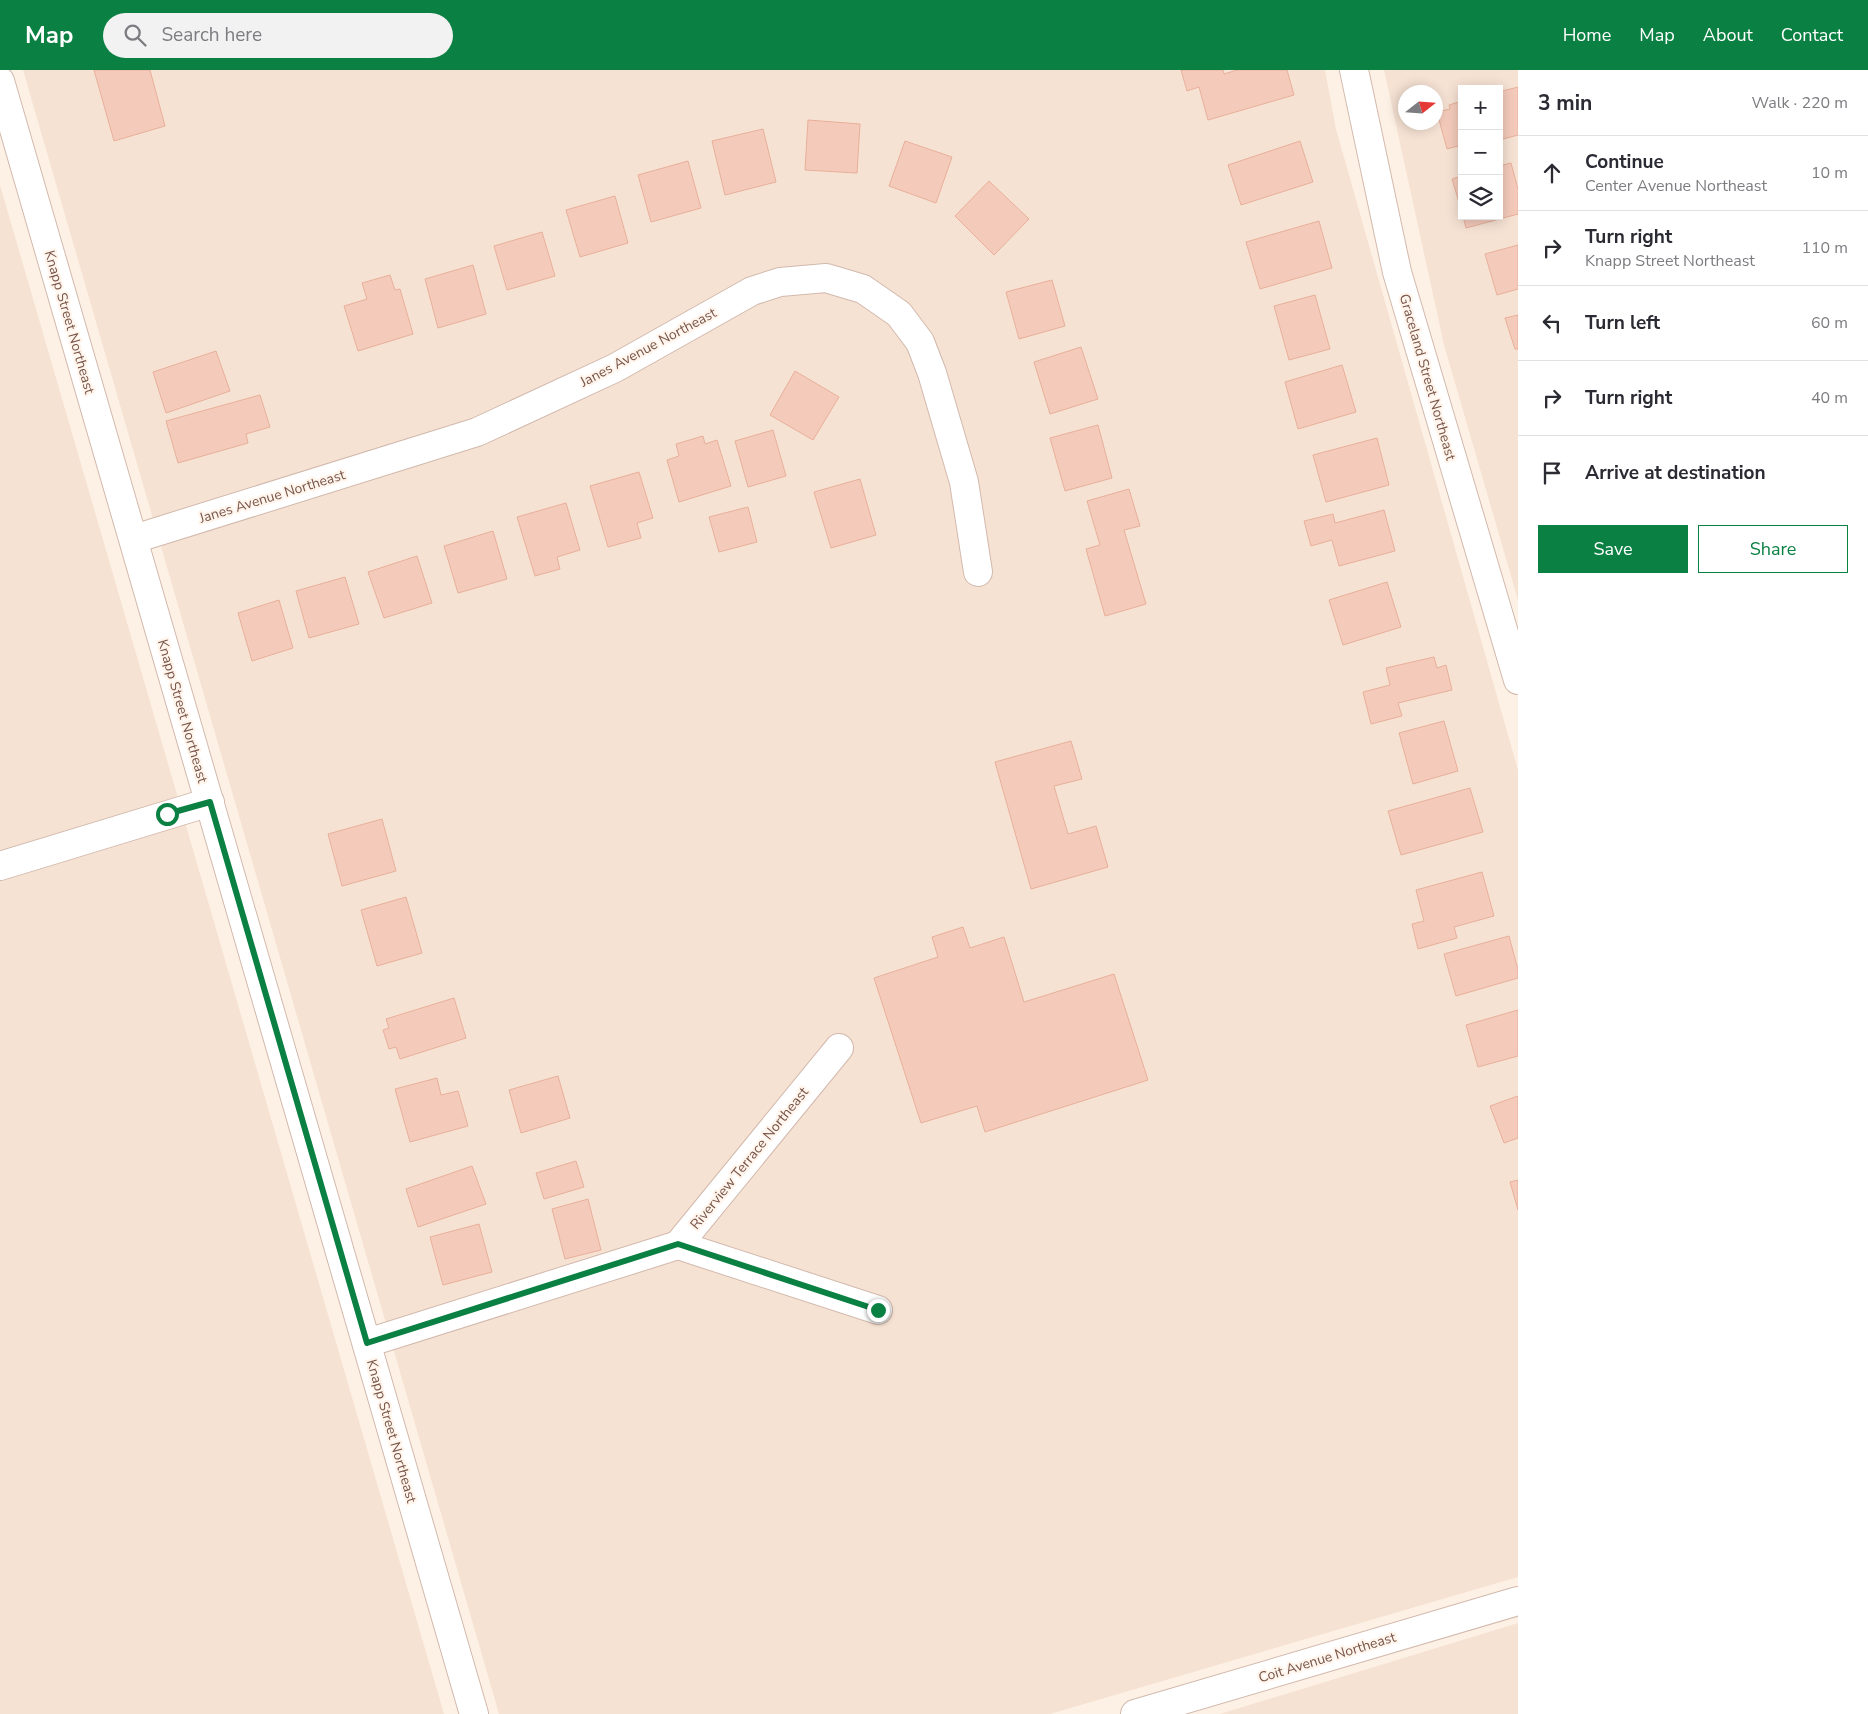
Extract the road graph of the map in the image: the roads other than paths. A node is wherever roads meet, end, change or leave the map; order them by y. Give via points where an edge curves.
1 (1354, 70) edge
2 (0, 81) edge
3 (134, 539) junction
4 (978, 572) dead end
5 (1518, 680) edge
6 (210, 802) junction
7 (0, 866) edge
8 (839, 1048) dead end
9 (678, 1244) junction
10 (878, 1310) dead end
11 (367, 1343) junction
12 (1518, 1600) edge
13 (474, 1714) edge
14 (1135, 1714) edge

1 - 5 street, Graceland Street Northeast via 1397,272
2 - 3 street, Knapp Street Northeast
3 - 4 street, Janes Avenue Northeast via 477,432 615,368 752,291 780,282 826,278 864,289 899,314 920,342 964,482
3 - 6 street, Knapp Street Northeast
6 - 7 street
6 - 11 street, Knapp Street Northeast
8 - 9 street, Riverview Terrace Northeast
9 - 10 street, Riverview Terrace Northeast
9 - 11 street
11 - 13 street, Knapp Street Northeast
12 - 14 street, Coit Avenue Northeast

